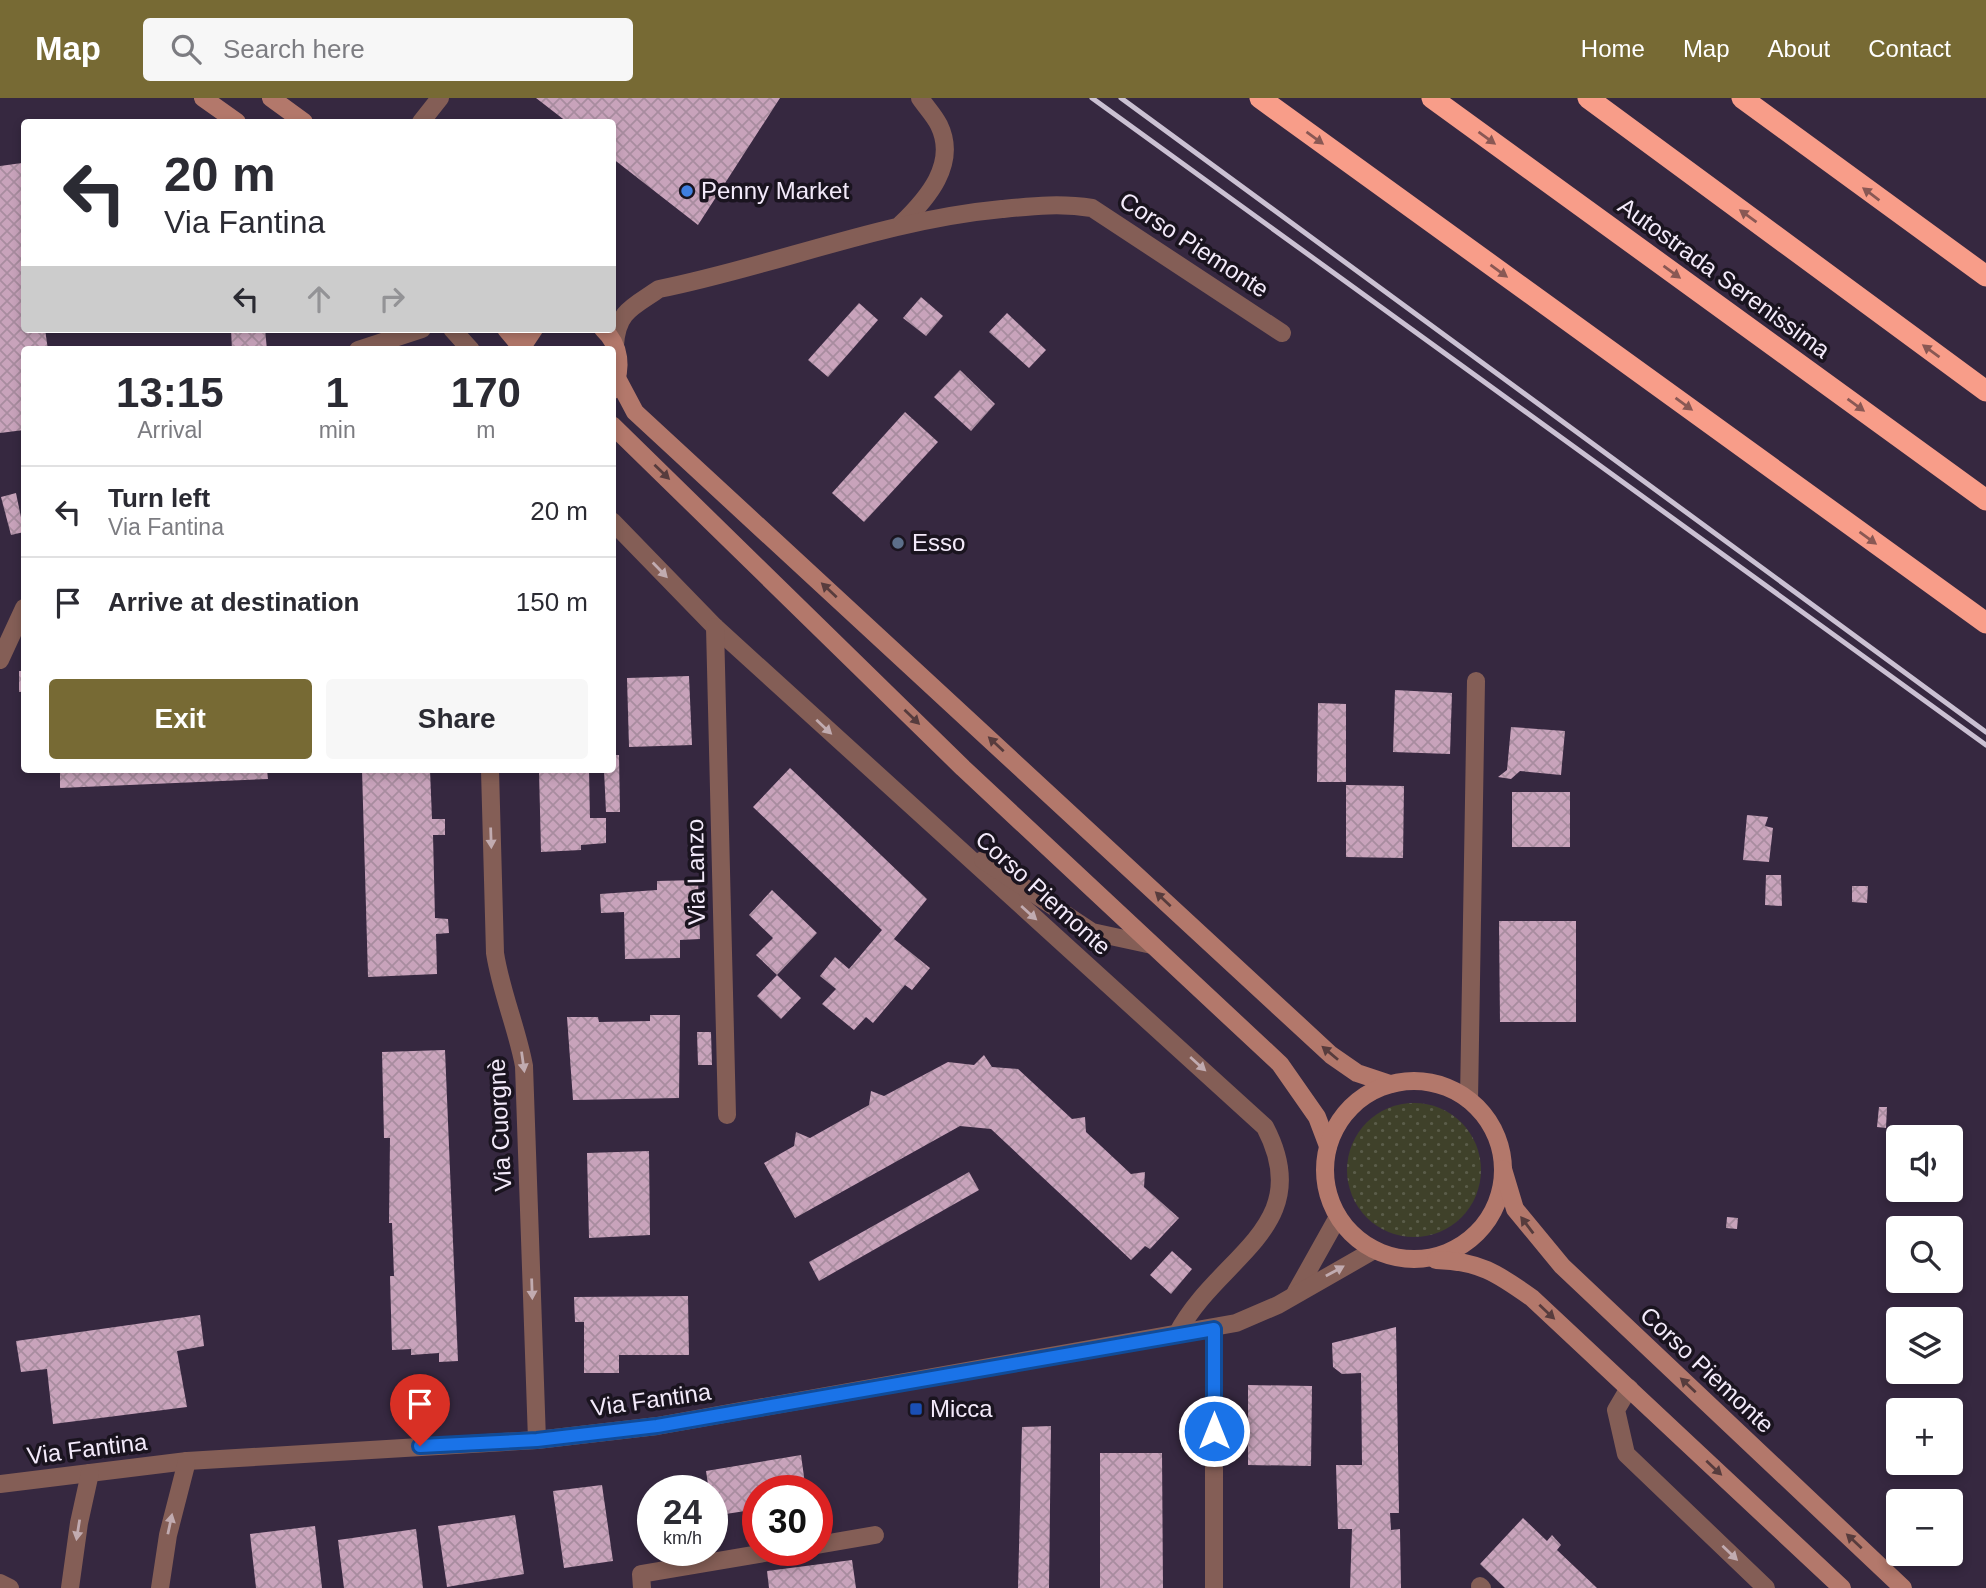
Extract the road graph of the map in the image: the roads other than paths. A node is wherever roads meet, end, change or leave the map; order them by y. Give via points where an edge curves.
1 (271, 98) edge
2 (440, 98) edge
3 (920, 98) edge
4 (1260, 98) edge
5 (1432, 98) edge
6 (1588, 98) edge
7 (1742, 98) edge
8 (216, 110) edge
9 (232, 119) edge
10 (300, 119) edge
11 (423, 119) edge
12 (1895, 212) junction
13 (901, 224) junction
14 (1986, 258) edge
15 (1986, 276) edge
16 (636, 304) junction
17 (616, 310) edge
18 (616, 324) edge
19 (410, 333) edge
20 (456, 333) edge
21 (606, 333) edge
22 (616, 333) edge
23 (1282, 333) dead end
24 (615, 345) joint
25 (370, 346) edge
26 (467, 346) edge
27 (616, 349) edge
28 (616, 382) edge
29 (616, 387) edge
30 (1986, 391) edge
31 (616, 429) edge
32 (1986, 500) edge
33 (616, 525) edge
34 (21, 614) edge
35 (1986, 623) edge
36 (715, 627) junction
37 (0, 660) edge
38 (1476, 681) dead end
39 (489, 773) edge
40 (933, 828) junction
41 (1153, 945) junction
42 (1390, 1084) junction
43 (1469, 1100) junction
44 (727, 1115) dead end
45 (1328, 1146) junction
46 (1503, 1169) junction
47 (1338, 1217) junction
48 (1374, 1250) junction
49 (1422, 1259) junction
50 (1296, 1292) junction
51 (1214, 1329) junction
52 (1177, 1335) junction
53 (1629, 1388) junction
54 (537, 1440) junction
55 (187, 1461) junction
56 (90, 1473) junction
57 (0, 1485) edge
58 (875, 1535) dead end
59 (833, 1542) edge
60 (742, 1557) edge
61 (0, 1583) edge
62 (10, 1588) edge
63 (70, 1588) edge
64 (160, 1588) edge
65 (642, 1588) edge
66 (1214, 1588) edge
67 (1766, 1588) edge
68 (1842, 1588) edge
69 (1903, 1588) edge

1 - 10 main road
2 - 11 street
3 - 13 street via 940,126 945,162 928,198
4 -> 35 highway
5 -> 32 highway, Autostrada Serenissima
30 -> 6 highway
12 -> 7 highway
8 - 9 main road
12 - 14 highway
12 - 15 highway
13 - 16 street, Corso Piemonte via 659,289
13 - 23 street, Corso Piemonte via 1062,203 1092,208
16 - 17 street
16 - 18 street, Corso Piemonte
19 - 25 street
20 - 26 street
21 - 24 main road
22 - 24 street, Corso Piemonte
27 - 28 main road via 620,365
42 -> 29 main road via 1357,1073 1331,1055 635,412
31 -> 41 main road, Corso Piemonte via 963,768
33 -> 36 street, Corso Piemonte
34 - 37 street
36 -> 40 street, Corso Piemonte
36 - 44 street, Via Lanzo
38 - 43 street
39 -> 54 street, Via Cuorgnè via 495,953 524,1066
40 - 41 street via 1092,932
40 -> 52 street, Corso Piemonte via 1242,1103 1265,1126 1277,1150 1282,1176 1279,1202 1268,1226 1191,1308
41 - 45 main road, Corso Piemonte via 1280,1064 1317,1117
42 - 43 main road via 1417,1081 1445,1087
42 - 45 main road via 1363,1097 1341,1119
43 - 46 main road via 1487,1119 1499,1143
45 - 47 main road via 1325,1170
46 - 49 main road via 1500,1196 1488,1220 1470,1240 1447,1253
69 -> 46 main road, Corso Piemonte via 1562,1266 1515,1209
47 - 48 main road
47 - 50 street
48 - 49 main road via 1397,1258
50 -> 48 street, Via Fantina
49 -> 53 main road via 1467,1261 1504,1278
50 - 51 street, Via Fantina via 1255,1316
51 - 52 street, Via Fantina
51 - 66 street
52 - 54 street, Via Fantina via 657,1426
53 -> 67 street via 1616,1410 1626,1454
53 -> 68 main road
54 - 55 street, Via Fantina
55 - 56 street, Via Fantina
64 -> 55 street
56 - 57 street, Via Fantina
56 -> 63 street
58 - 59 street
60 - 65 street via 640,1574
61 - 62 street

